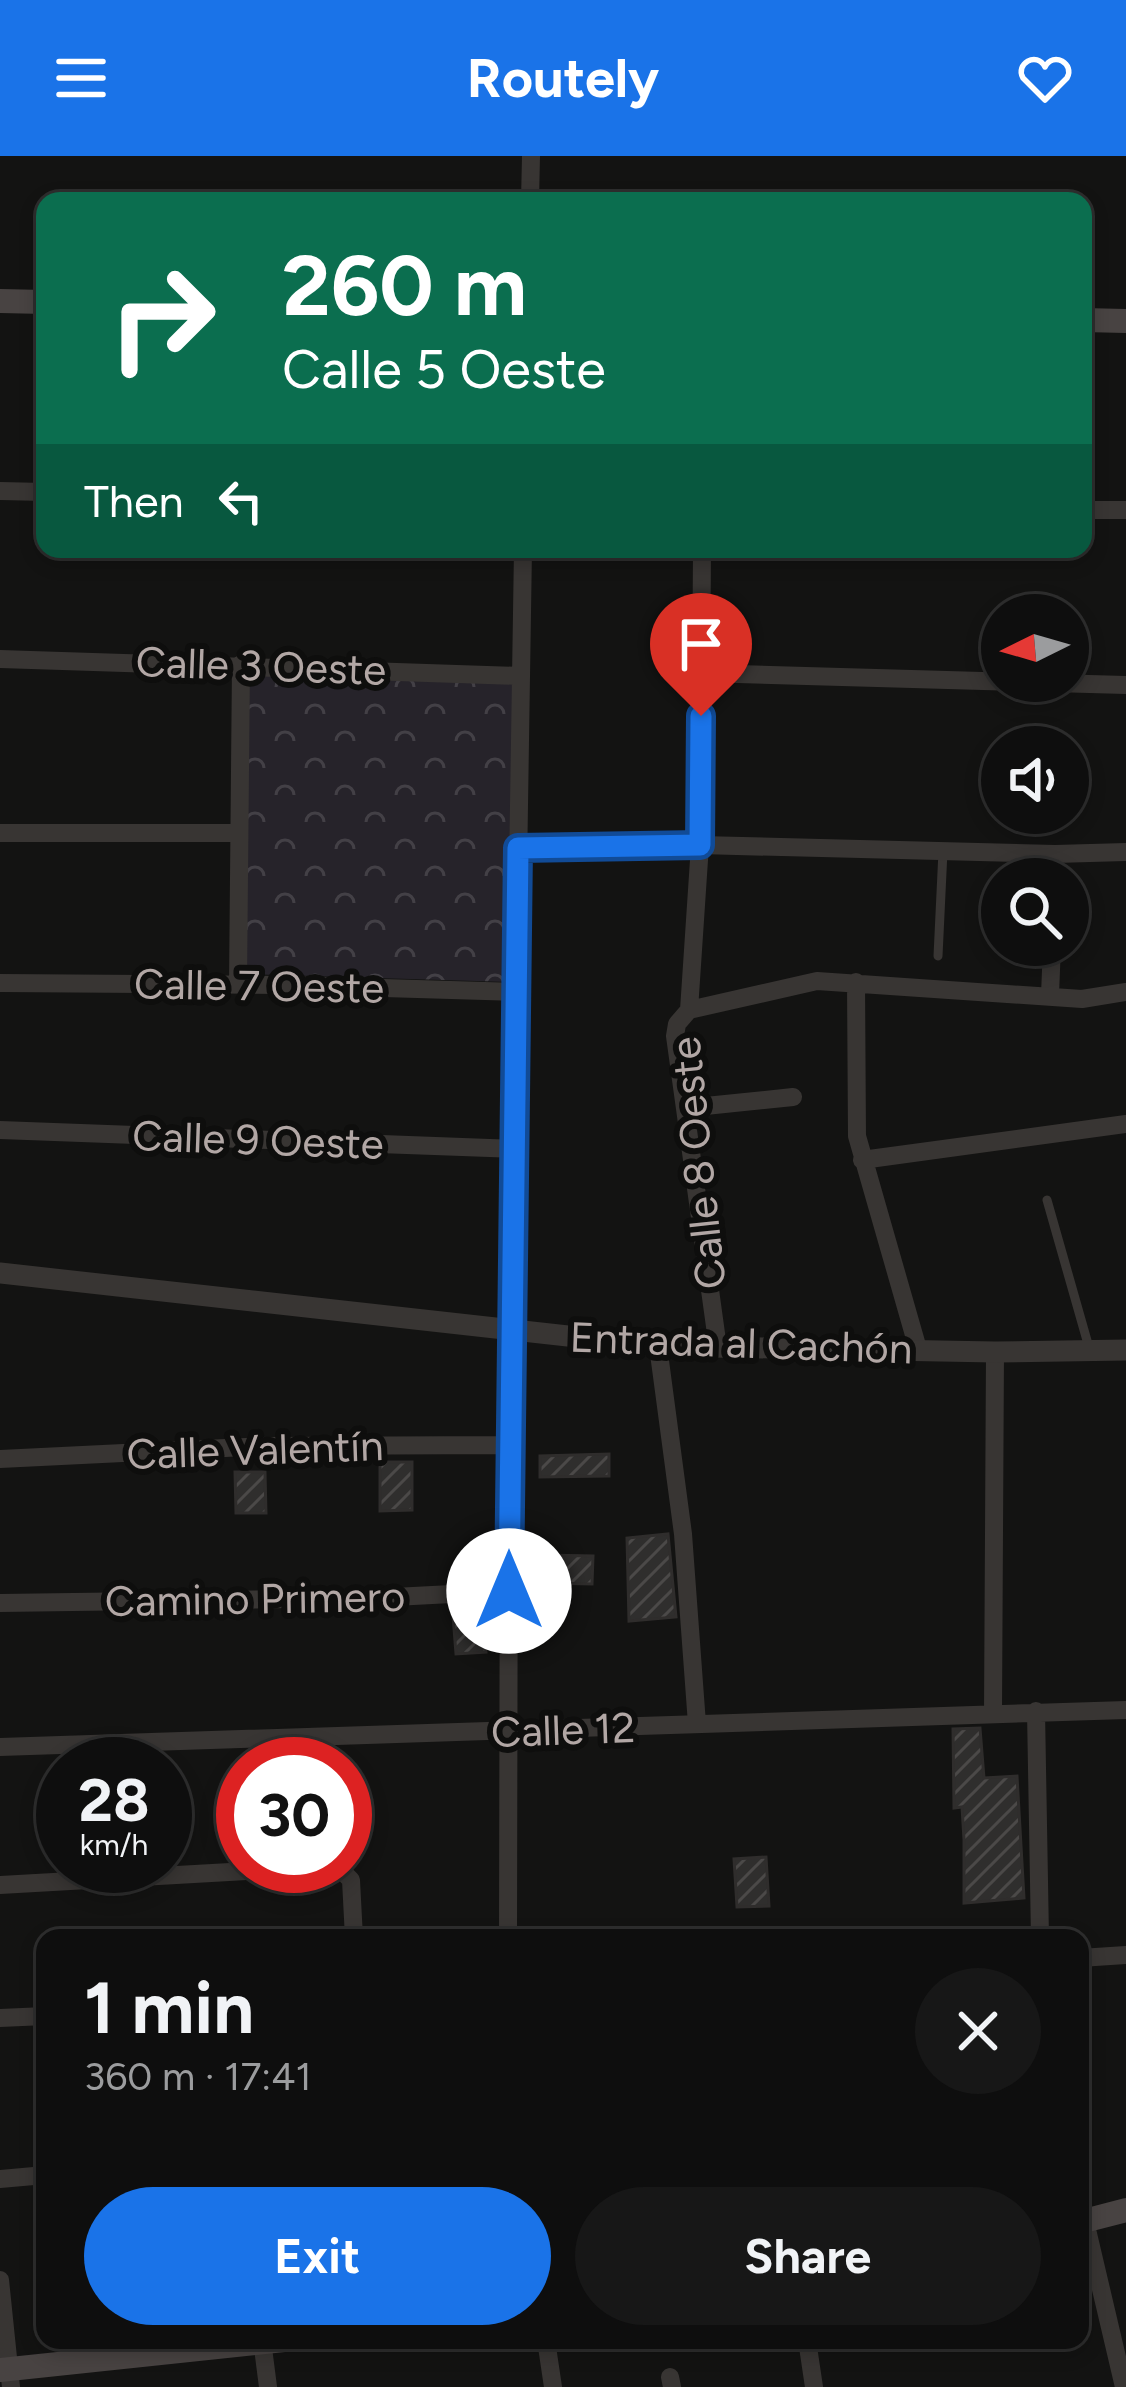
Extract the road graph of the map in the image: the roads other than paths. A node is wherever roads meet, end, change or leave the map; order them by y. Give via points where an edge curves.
1 (531, 156) edge
2 (530, 192) edge
3 (0, 301) edge
4 (36, 302) edge
5 (1092, 320) edge
6 (1126, 321) edge
7 (0, 491) edge
8 (36, 492) edge
9 (1092, 510) edge
10 (1126, 510) edge
11 (523, 558) edge
12 (702, 558) edge
13 (0, 659) edge
14 (241, 664) junction
15 (702, 673) junction
16 (521, 676) junction
17 (1126, 685) edge
18 (0, 833) edge
19 (239, 833) junction
20 (700, 845) junction
21 (518, 848) junction
22 (943, 851) junction
23 (1126, 852) edge
24 (1055, 854) junction
25 (1055, 858) edge
26 (938, 956) dead end
27 (1051, 966) edge
28 (856, 982) junction
29 (0, 983) edge
30 (238, 984) junction
31 (518, 992) junction
32 (1126, 992) edge
33 (1050, 995) junction
34 (688, 1010) junction
35 (793, 1097) dead end
36 (686, 1108) junction
37 (1126, 1124) edge
38 (0, 1130) edge
39 (515, 1149) junction
40 (862, 1160) junction
41 (1047, 1200) dead end
42 (0, 1273) edge
43 (511, 1331) junction
44 (658, 1346) junction
45 (718, 1348) junction
46 (918, 1349) junction
47 (1126, 1350) edge
48 (1090, 1351) junction
49 (995, 1352) junction
50 (509, 1445) junction
51 (0, 1459) edge
52 (509, 1591) junction
53 (0, 1603) edge
54 (1126, 1710) edge
55 (1036, 1711) junction
56 (993, 1713) junction
57 (697, 1724) junction
58 (507, 1732) junction
59 (0, 1747) edge
60 (0, 1885) edge
61 (354, 1929) edge
62 (508, 1929) edge
63 (1040, 1929) edge
64 (1126, 1955) edge
65 (1089, 1957) edge
66 (36, 2016) edge
67 (0, 2018) edge
68 (36, 2176) edge
69 (0, 2179) edge
70 (1126, 2210) edge
71 (1089, 2220) edge
72 (1089, 2246) edge
73 (0, 2280) edge
74 (207, 2349) edge
75 (269, 2349) edge
76 (547, 2349) edge
77 (808, 2349) edge
78 (7, 2375) edge
79 (268, 2387) edge
80 (553, 2387) edge
81 (814, 2387) edge
82 (1124, 2387) edge

1 - 2 street
3 - 4 main road
5 - 6 main road
7 - 8 street
9 - 10 street
11 - 16 street
12 - 15 street, Calle 8 Oeste
13 - 14 street, Calle 3 Oeste
14 - 16 street, Calle 3 Oeste
14 - 19 street
15 - 17 street
15 - 20 street, Calle 8 Oeste
16 - 21 street
18 - 19 street
19 - 30 street
20 - 21 street
20 - 22 street
20 - 34 street, Calle 8 Oeste
21 - 31 street
22 - 24 street
22 - 26 lane
23 - 24 street
24 - 25 street
27 - 33 street
28 - 33 street
28 - 34 street via 817,981
28 - 40 street
29 - 30 street, Calle 7 Oeste
30 - 31 street, Calle 7 Oeste
31 - 39 street
32 - 33 street
34 - 36 street, Calle 8 Oeste via 675,1036
35 - 36 street
36 - 45 street, Calle 8 Oeste
37 - 40 street
38 - 39 street, Calle 9 Oeste
39 - 43 street
40 - 46 street
41 - 48 lane
42 - 43 street, Entrada al Cachón
43 - 44 street, Entrada al Cachón
43 - 50 street
44 - 45 street, Entrada al Cachón
44 - 57 street, Calle 8 Oeste
45 - 46 street, Entrada al Cachón
46 - 49 street, Entrada al Cachón
47 - 48 street, Entrada al Cachón
48 - 49 street, Entrada al Cachón
49 - 56 street
50 - 51 street, Calle Valentín
50 - 52 street
52 - 53 street, Camino Primero
52 - 58 street
54 - 55 street, Calle 12
55 - 56 street, Calle 12
55 - 63 street
56 - 57 street, Calle 12
57 - 58 street, Calle 12
58 - 59 street, Calle 12
58 - 62 street
60 - 61 street via 338,1866 351,1880
64 - 65 street
66 - 67 street
68 - 69 street
70 - 71 main road
72 - 82 street
73 - 78 street
74 - 78 main road
75 - 79 street
76 - 80 street
77 - 81 street

